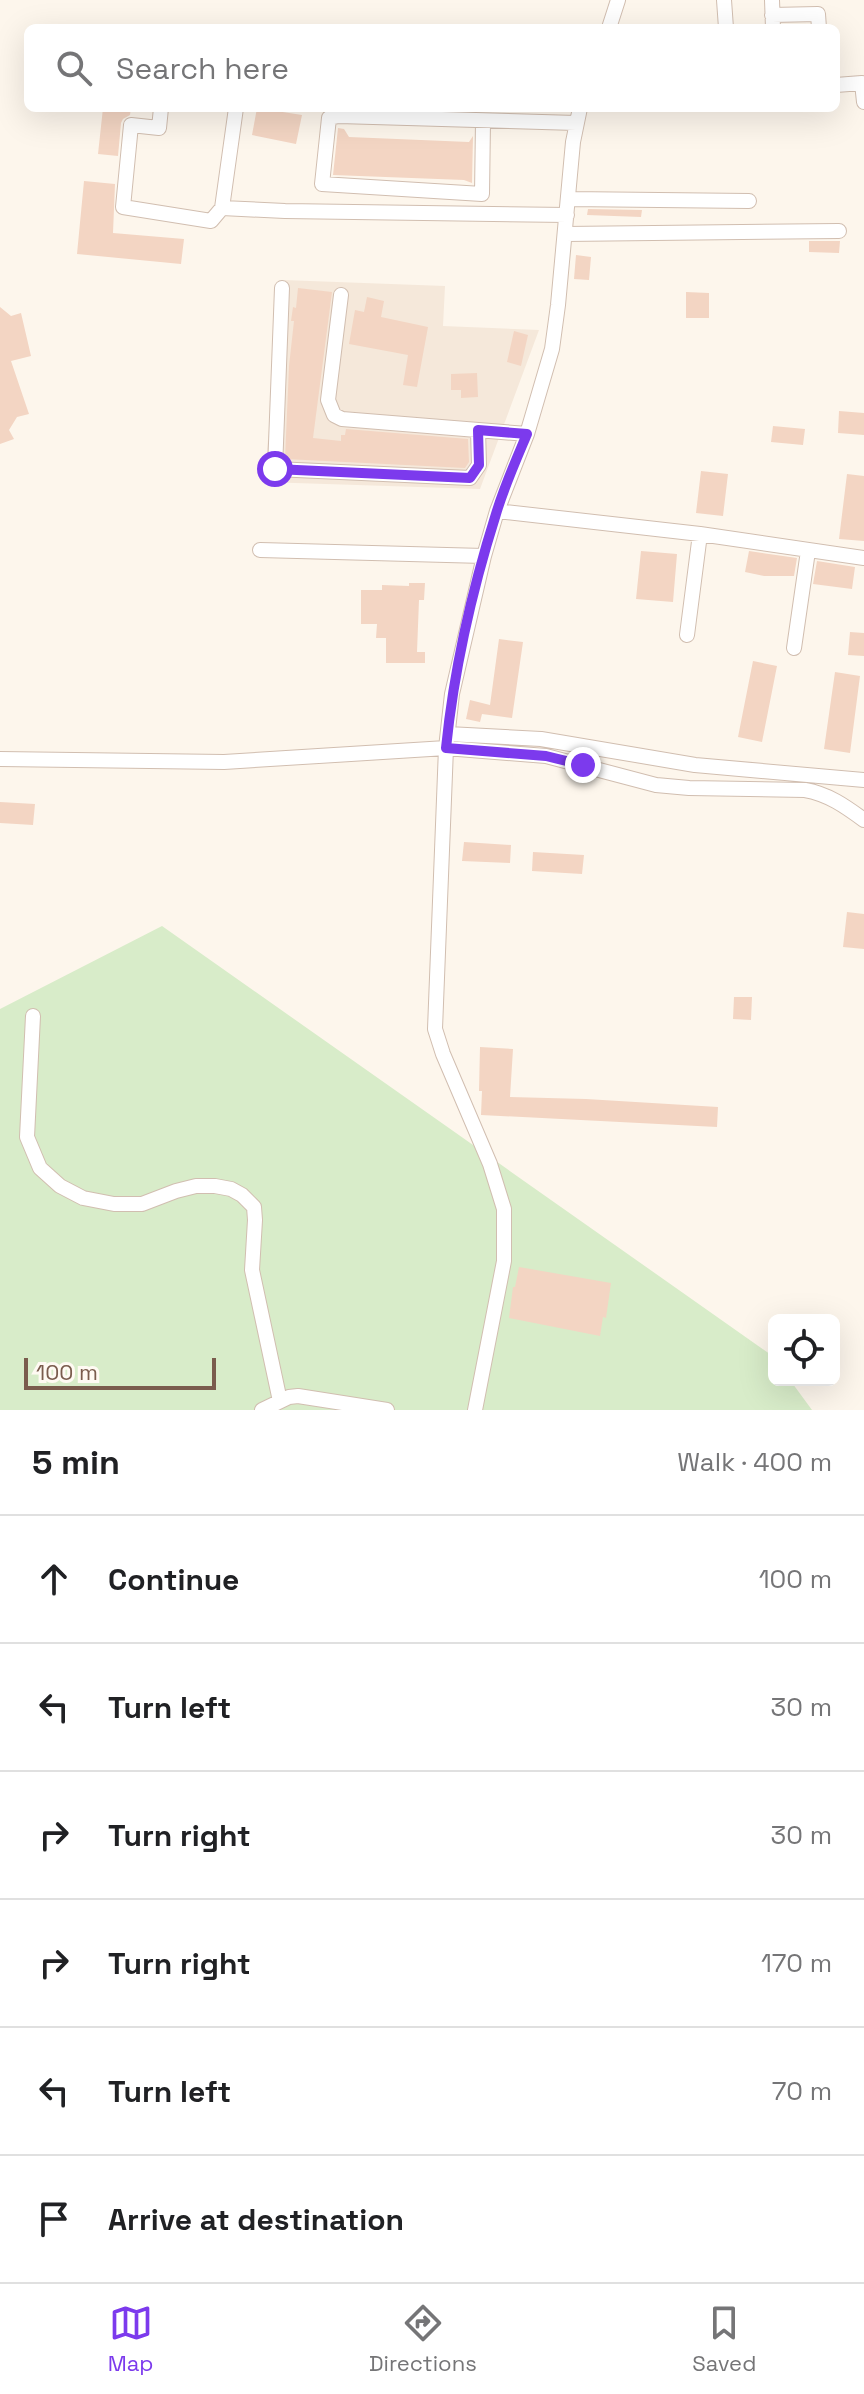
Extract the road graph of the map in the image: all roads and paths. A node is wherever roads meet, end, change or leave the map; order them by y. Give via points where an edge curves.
1 (618, 0) edge
2 (724, 0) edge
3 (772, 14) edge
4 (610, 24) edge
5 (726, 24) edge
6 (819, 24) edge
7 (840, 85) edge
8 (864, 102) edge
9 (161, 112) edge
10 (235, 112) edge
11 (579, 112) edge
12 (483, 121) junction
13 (576, 123) junction
14 (569, 199) junction
15 (749, 201) dead end
16 (222, 208) junction
17 (567, 215) junction
18 (839, 231) dead end
19 (565, 234) junction
20 (282, 288) dead end
21 (341, 295) dead end
22 (478, 430) junction
23 (527, 434) junction
24 (497, 511) junction
25 (700, 534) junction
26 (260, 550) dead end
27 (808, 551) junction
28 (484, 556) junction
29 (864, 558) edge
30 (687, 635) dead end
31 (794, 648) dead end
32 (447, 741) junction
33 (0, 759) edge
34 (864, 780) edge
35 (864, 820) edge
36 (33, 1016) dead end
37 (280, 1401) junction
38 (262, 1410) edge
39 (387, 1410) edge
40 (475, 1410) edge

1 - 4 street
2 - 5 street
3 - 6 street via 818,14
7 - 8 street via 862,83
9 - 16 street via 159,128 131,125 123,207 211,221
10 - 16 street
11 - 13 street
12 - 12 street via 329,118 322,184 482,194
12 - 13 street
13 - 14 street
14 - 15 street
14 - 17 street
16 - 17 street
17 - 19 street
18 - 19 street
19 - 23 street via 552,349
20 - 22 street via 275,469 470,478 479,465
21 - 22 street via 328,400 334,415
22 - 23 street
23 - 24 street
24 - 25 street
24 - 28 street
25 - 27 street
25 - 30 street
26 - 28 street
27 - 29 street
27 - 31 street
28 - 32 street via 452,694
32 - 33 street via 224,762
32 - 34 street via 541,739 695,765
32 - 35 street via 546,756 656,785 805,790 838,801
32 - 40 street via 435,1029 504,1209 504,1261
36 - 37 street via 27,1137 40,1168 60,1186 99,1202 142,1204 196,1186 215,1186 231,1189 254,1207 252,1270
37 - 38 street
37 - 39 street via 310,1397

